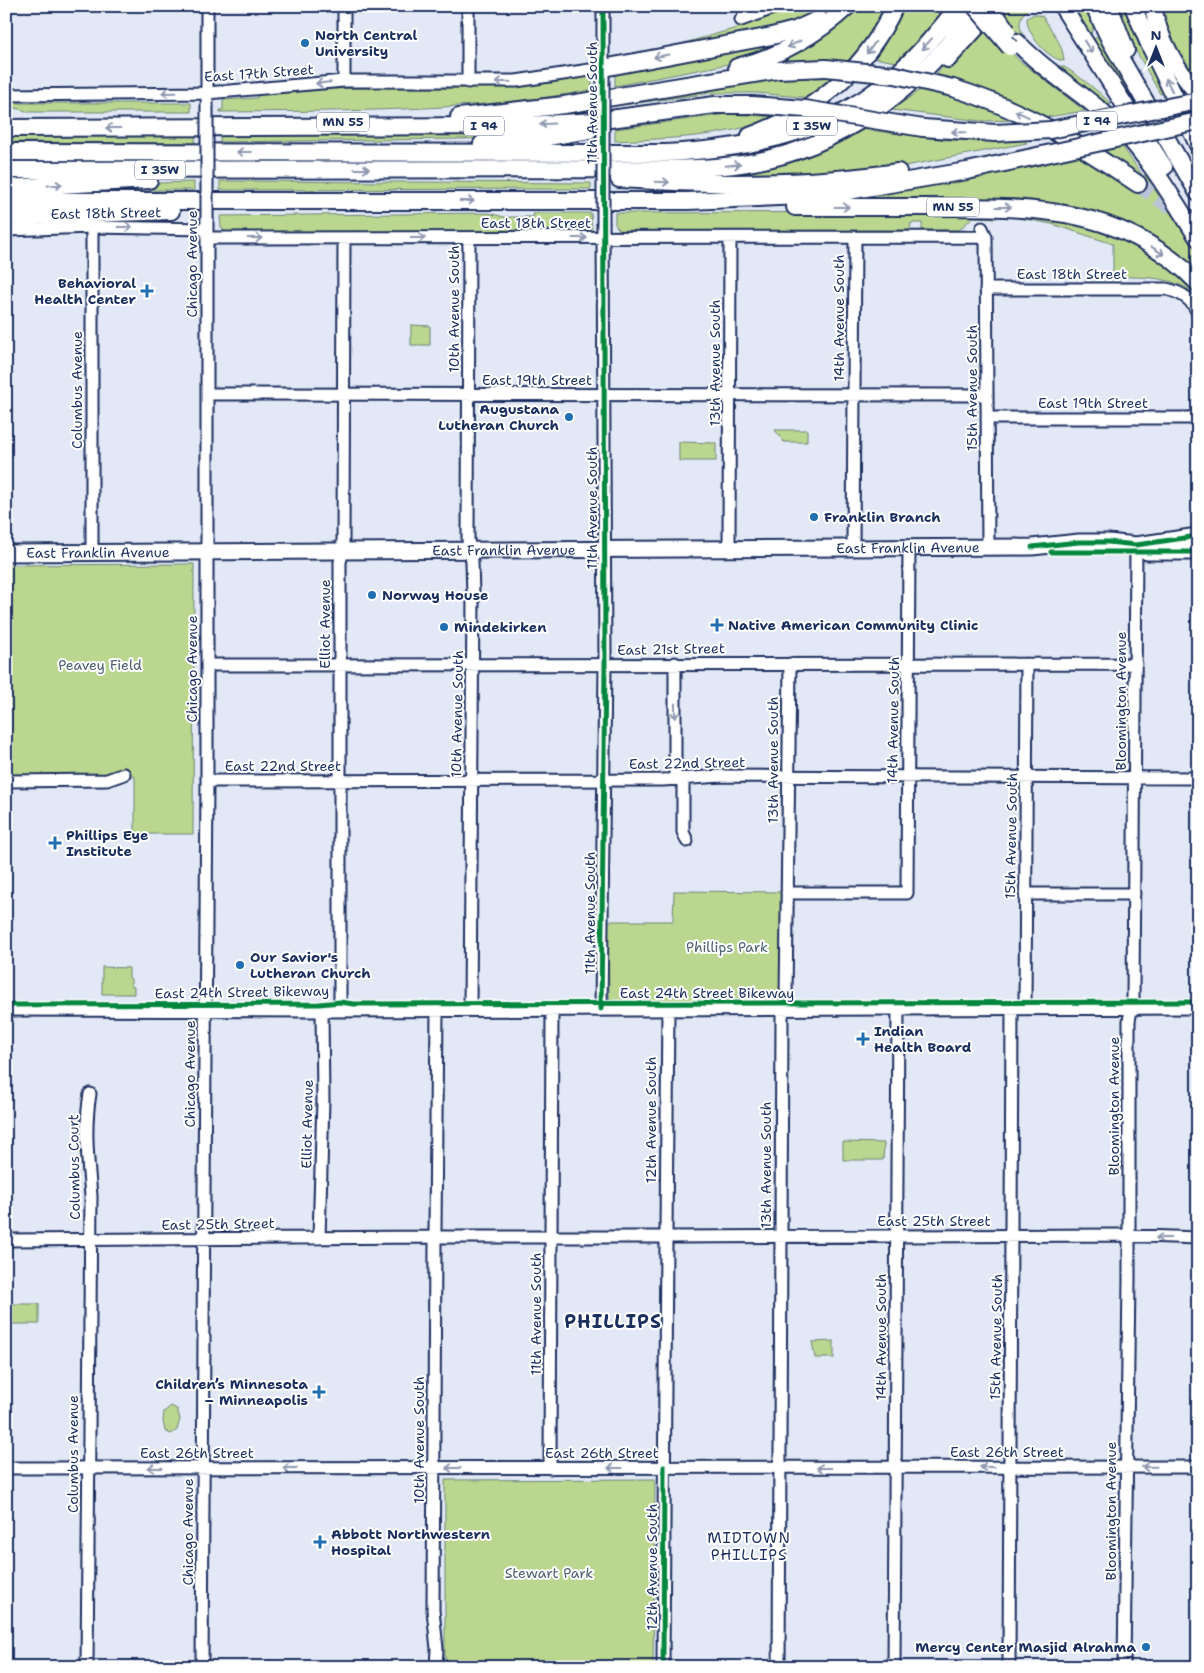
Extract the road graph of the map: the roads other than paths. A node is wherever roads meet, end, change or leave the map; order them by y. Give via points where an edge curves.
1 (207, 6) edge
2 (344, 6) edge
3 (468, 6) edge
4 (603, 6) edge
5 (749, 6) edge
6 (779, 6) edge
7 (838, 6) edge
8 (848, 6) edge
9 (895, 6) edge
10 (958, 6) edge
11 (975, 6) edge
12 (990, 6) edge
13 (995, 6) edge
14 (1062, 6) edge
15 (1094, 6) edge
16 (1109, 6) edge
17 (1133, 6) edge
18 (1153, 6) edge
19 (1161, 6) edge
20 (1165, 40) junction
21 (1014, 44) junction
22 (603, 72) junction
23 (344, 82) junction
24 (468, 82) junction
25 (1198, 94) edge
26 (6, 95) edge
27 (207, 98) junction
28 (1198, 101) edge
29 (564, 105) junction
30 (752, 106) junction
31 (1198, 121) edge
32 (6, 127) edge
33 (214, 128) junction
34 (819, 141) junction
35 (1198, 145) edge
36 (6, 152) edge
37 (293, 152) junction
38 (623, 153) junction
39 (1028, 158) junction
40 (545, 168) junction
41 (313, 169) junction
42 (6, 170) edge
43 (1138, 184) tunnel mouth
44 (6, 188) edge
45 (1197, 191) edge
46 (6, 201) edge
47 (688, 201) junction
48 (401, 202) junction
49 (6, 217) edge
50 (92, 228) junction
51 (207, 229) junction
52 (6, 230) edge
53 (984, 233) joint
54 (1198, 237) edge
55 (344, 238) junction
56 (469, 238) junction
57 (603, 238) junction
58 (730, 238) junction
59 (854, 238) junction
60 (1198, 283) edge
61 (986, 289) junction
62 (1198, 314) edge
63 (207, 394) junction
64 (343, 394) junction
65 (468, 394) junction
66 (603, 395) junction
67 (730, 395) junction
68 (854, 395) junction
69 (987, 395) junction
70 (1198, 414) edge
71 (987, 418) junction
72 (1198, 536) edge
73 (854, 548) junction
74 (909, 548) junction
75 (988, 548) junction
76 (603, 549) junction
77 (729, 549) junction
78 (1136, 549) junction
79 (471, 550) junction
80 (343, 551) junction
81 (6, 552) edge
82 (92, 552) junction
83 (208, 552) junction
84 (1198, 552) edge
85 (675, 663) junction
86 (790, 664) junction
87 (908, 664) junction
88 (1027, 664) junction
89 (1136, 664) junction
90 (207, 665) junction
91 (472, 665) junction
92 (605, 665) junction
93 (340, 666) junction
94 (124, 774) dead end
95 (789, 777) junction
96 (679, 778) junction
97 (908, 778) junction
98 (1198, 778) edge
99 (1026, 779) junction
100 (1135, 779) junction
101 (471, 780) junction
102 (602, 780) junction
103 (6, 781) edge
104 (207, 781) junction
105 (340, 781) junction
106 (687, 841) dead end
107 (787, 893) junction
108 (1025, 894) junction
109 (1134, 894) junction
110 (785, 1008) junction
111 (898, 1008) junction
112 (1012, 1008) junction
113 (1025, 1008) junction
114 (1132, 1008) junction
115 (1198, 1008) edge
116 (601, 1009) junction
117 (6, 1010) edge
118 (206, 1010) junction
119 (437, 1010) junction
120 (470, 1010) junction
121 (552, 1010) junction
122 (668, 1010) junction
123 (322, 1011) junction
124 (340, 1011) junction
125 (90, 1094) dead end
126 (781, 1236) junction
127 (897, 1236) junction
128 (1012, 1236) junction
129 (1129, 1236) junction
130 (435, 1237) junction
131 (665, 1237) junction
132 (319, 1238) junction
133 (551, 1238) junction
134 (1198, 1238) edge
135 (6, 1240) edge
136 (89, 1240) junction
137 (205, 1240) junction
138 (664, 1467) junction
139 (1126, 1467) junction
140 (1198, 1467) edge
141 (6, 1468) edge
142 (88, 1468) junction
143 (203, 1468) junction
144 (434, 1468) junction
145 (550, 1468) junction
146 (780, 1468) junction
147 (895, 1468) junction
148 (1010, 1468) junction
149 (87, 1667) edge
150 (202, 1667) edge
151 (436, 1667) edge
152 (663, 1667) edge
153 (779, 1667) edge
154 (894, 1667) edge
155 (1009, 1667) edge
156 (1124, 1667) edge

1 - 27 street, Chicago Avenue
2 - 23 street
3 - 24 street
4 - 22 street, 11th Avenue South
5 - 6 street via 741,20
7 -> 22 highway via 809,24 780,34
8 -> 29 highway via 814,34 756,62
9 -> 38 highway via 874,44 845,79 823,97 778,124 723,143
10 -> 38 highway, I 35W via 905,67 843,113 794,132 744,146
11 - 21 highway, bridge
11 - 34 highway, I 35W via 937,57 906,86 854,123
12 - 21 highway, bridge
13 - 34 highway via 944,63 909,94 855,126
14 -> 54 highway via 1165,169
15 - 45 highway via 1111,42
16 - 45 highway via 1133,64
35 -> 17 highway via 1148,44
18 - 20 highway
19 - 20 highway
20 - 25 highway via 1182,74
21 - 54 highway via 1102,112 1134,143
22 -> 24 street, East 17th Street via 518,81
22 - 57 street, 11th Avenue South, bridge
23 - 24 street, East 17th Street
23 -> 27 street, East 17th Street
27 -> 26 street, East 17th Street
27 - 51 street, Chicago Avenue, bridge
28 -> 30 highway, I 94, bridge via 1050,130 995,132 923,128 805,109
29 - 33 highway, MN 55 via 459,117
43 -> 29 highway, MN 55, bridge via 1054,129 993,101 895,75 826,68 762,72
30 -> 33 highway, I 94 via 693,107 602,120 536,125
30 - 37 highway via 689,111 516,141
31 - 39 highway, I 94, bridge
33 -> 32 highway, I 94
40 -> 34 highway, I 35W via 669,170 730,166 784,155
37 -> 36 highway, I 35W
37 - 38 highway, I 35W
40 -> 39 highway via 580,177 609,179 765,182 854,178
39 - 47 highway, I 94 via 824,195
41 -> 40 highway, I 35W
41 - 42 highway, I 35W
44 -> 41 highway
46 - 48 highway, I 94
48 -> 47 highway, I 94
47 -> 60 highway, MN 55 via 733,207 1016,207 1059,211 1134,236 1164,254
48 - 49 highway
50 -> 51 street, East 18th Street
50 - 52 street, East 18th Street
50 - 82 street, Columbus Avenue
51 -> 55 street, East 18th Street
51 - 63 street, Chicago Avenue
53 - 59 street, East 18th Street
53 - 61 street, 15th Avenue South
55 -> 56 street, East 18th Street
55 - 64 street, Elliot Avenue
56 -> 57 street, East 18th Street
56 - 65 street, 10th Avenue South
57 - 58 street, East 18th Street
57 - 66 street, 11th Avenue South
58 - 59 street, East 18th Street
58 - 67 street, 13th Avenue South
59 - 68 street, 14th Avenue South
61 - 62 street, East 18th Street via 1176,291 1190,301
61 - 69 street, 15th Avenue South
63 - 64 street, East 19th Street
63 - 83 street, Chicago Avenue
64 - 65 street, East 19th Street
64 - 80 street, Elliot Avenue
65 - 66 street, East 19th Street
65 - 79 street, 10th Avenue South via 468,534
66 - 67 street, East 19th Street
66 - 76 street, 11th Avenue South
67 - 68 street, East 19th Street
67 - 77 street, 13th Avenue South
68 - 69 street, East 19th Street
68 - 73 street, 14th Avenue South
69 - 71 street, 15th Avenue South
70 - 71 street, East 19th Street via 1190,418
71 - 75 street, 15th Avenue South
72 - 78 main road, East Franklin Avenue
73 - 74 main road, East Franklin Avenue
73 - 77 main road, East Franklin Avenue
74 - 75 main road, East Franklin Avenue
74 - 87 street, 14th Avenue South
75 - 78 main road, East Franklin Avenue via 1032,547 1056,552
76 - 77 main road, East Franklin Avenue
76 - 79 main road, East Franklin Avenue
76 - 92 street, 11th Avenue South
78 - 84 main road, East Franklin Avenue
78 - 89 street, Bloomington Avenue
79 - 80 main road, East Franklin Avenue
79 - 91 street, 10th Avenue South
80 - 83 main road, East Franklin Avenue
80 - 93 street, Elliot Avenue via 340,562
81 - 82 main road, East Franklin Avenue
82 - 83 main road, East Franklin Avenue
83 - 90 street, Chicago Avenue
85 - 86 street, East 21st Street
85 - 92 street, East 21st Street
85 -> 96 street
86 - 87 street, East 21st Street
86 - 95 street, 13th Avenue South
87 - 88 street, East 21st Street
87 - 97 street, 14th Avenue South
88 - 89 street, East 21st Street
88 - 99 street, 15th Avenue South
89 - 100 street, Bloomington Avenue
90 - 93 street, East 21st Street
90 - 104 street, Chicago Avenue
91 - 92 street, East 21st Street
91 - 93 street, East 21st Street
91 - 101 street, 10th Avenue South
92 - 102 street, 11th Avenue South
93 - 105 street, Elliot Avenue
94 - 103 street via 107,780
95 - 96 street, East 22nd Street
95 - 97 street, East 22nd Street
95 - 107 street, 13th Avenue South
96 - 102 street, East 22nd Street
96 - 106 street
97 - 99 street, East 22nd Street
97 - 107 street, 14th Avenue South via 907,893
98 - 100 street, East 22nd Street
99 - 100 street, East 22nd Street
99 - 108 street, 15th Avenue South
100 - 109 street, Bloomington Avenue
101 - 102 street, East 22nd Street
101 - 105 street, East 22nd Street
101 - 120 street, 10th Avenue South
102 - 116 street, 11th Avenue South
104 - 105 street, East 22nd Street
104 - 118 street, Chicago Avenue
105 - 124 street, Elliot Avenue
107 - 110 street, 13th Avenue South
108 - 109 street
108 - 113 street, 15th Avenue South
109 - 114 street, Bloomington Avenue
110 - 111 street
110 - 122 street
110 - 126 street, 13th Avenue South via 782,1017
111 - 112 street
111 - 127 street, 14th Avenue South
112 - 113 street
112 - 128 street, 15th Avenue South
113 - 114 street
114 - 115 street
114 - 129 street, Bloomington Avenue via 1129,1030
116 - 121 street
116 - 122 street
117 - 118 street
118 - 123 street
118 - 137 street, Chicago Avenue
119 - 120 street
119 - 124 street
119 - 130 street, 10th Avenue South
120 - 121 street
121 - 133 street, 11th Avenue South
122 - 131 street, 12th Avenue South
123 - 124 street
123 - 132 street, Elliot Avenue
125 - 136 street, Columbus Court via 86,1128 86,1165 91,1196
126 - 127 street, East 25th Street
126 - 131 street, East 25th Street
126 - 146 street, 13th Avenue South
127 - 128 street, East 25th Street
127 - 147 street, 14th Avenue South
128 - 129 street, East 25th Street
128 - 148 street, 15th Avenue South
134 -> 129 street, East 25th Street
129 - 139 street, Bloomington Avenue
130 - 132 street, East 25th Street
130 - 133 street, East 25th Street
130 - 144 street, 10th Avenue South
131 - 133 street, East 25th Street
131 - 138 street, 12th Avenue South
132 - 137 street, East 25th Street
133 - 145 street, 11th Avenue South
135 - 136 street, East 25th Street
136 - 137 street, East 25th Street
136 - 142 street, Columbus Avenue
137 - 143 street, Chicago Avenue
138 -> 145 street, East 26th Street
138 - 146 street, East 26th Street
138 - 152 street, 12th Avenue South
140 -> 139 street, East 26th Street
139 - 148 street, East 26th Street
139 - 156 street, Bloomington Avenue
141 - 142 street, East 26th Street
143 -> 142 street, East 26th Street
142 - 149 street, Columbus Avenue
144 -> 143 street, East 26th Street
143 - 150 street, Chicago Avenue
145 -> 144 street, East 26th Street
144 - 151 street, 10th Avenue South
147 -> 146 street, East 26th Street
146 - 153 street, 13th Avenue South
148 -> 147 street, East 26th Street
147 - 154 street, 14th Avenue South
148 - 155 street, 15th Avenue South

